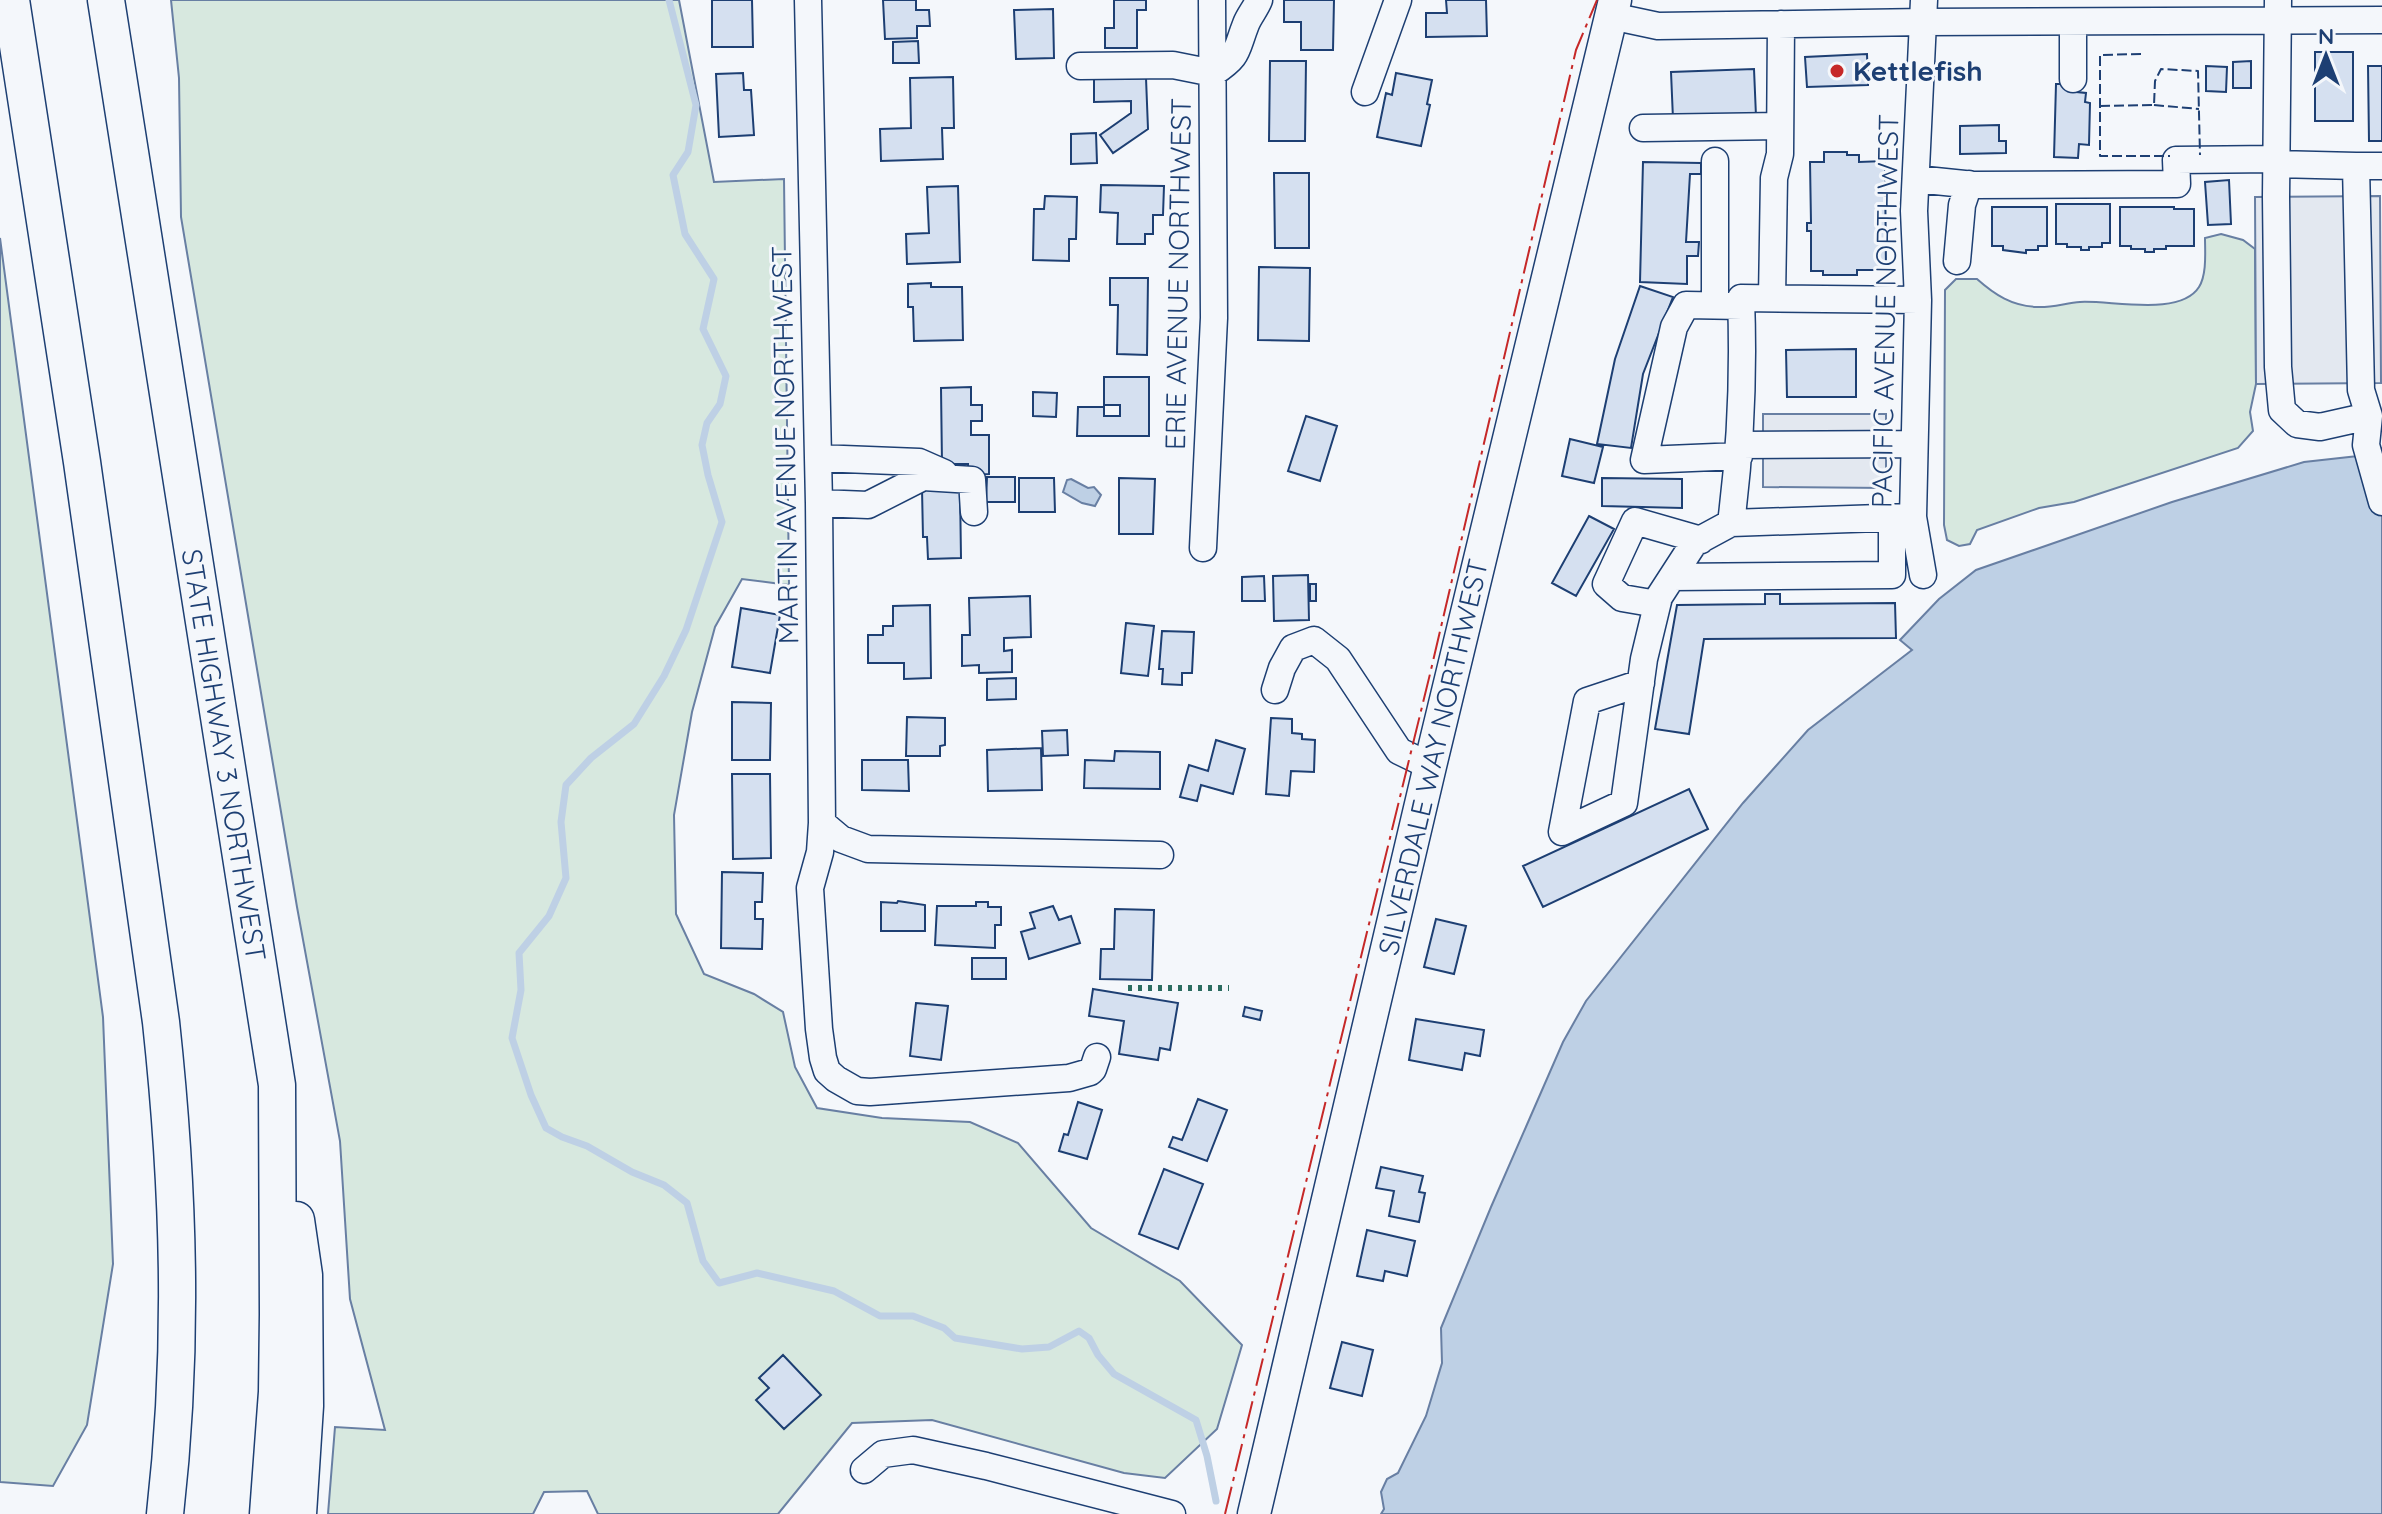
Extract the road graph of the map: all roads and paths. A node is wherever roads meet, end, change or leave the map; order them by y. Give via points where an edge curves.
1 (11, 0) edge
2 (106, 0) edge
3 (808, 0) edge
4 (1212, 0) edge
5 (1259, 0) edge
6 (1398, 0) edge
7 (1613, 8) edge
8 (1924, 11) edge
9 (2103, 11) edge
10 (2278, 11) edge
11 (1734, 12) edge
12 (2382, 20) edge
13 (2073, 22) junction
14 (1781, 24) junction
15 (1080, 66) dead end
16 (1213, 73) junction
17 (2073, 79) dead end
18 (1365, 92) dead end
19 (1780, 126) junction
20 (1643, 128) dead end
21 (1715, 161) dead end
22 (2275, 162) junction
23 (2369, 166) edge
24 (1916, 179) junction
25 (1969, 184) junction
26 (1957, 261) dead end
27 (1772, 298) junction
28 (1918, 300) junction
29 (1715, 305) junction
30 (1742, 306) junction
31 (2376, 422) edge
32 (1914, 444) junction
33 (1739, 450) junction
34 (818, 458) junction
35 (954, 479) junction
36 (2382, 502) edge
37 (819, 503) junction
38 (974, 512) dead end
39 (1902, 517) junction
40 (1731, 523) junction
41 (1701, 540) junction
42 (1203, 548) dead end
43 (1923, 575) dead end
44 (1672, 577) junction
45 (1657, 604) junction
46 (1642, 671) junction
47 (1275, 690) dead end
48 (1430, 766) junction
49 (822, 823) junction
50 (1160, 855) dead end
51 (1097, 1057) dead end
52 (277, 1085) junction
53 (864, 1470) dead end
54 (165, 1514) edge
55 (268, 1514) edge
56 (298, 1514) edge
57 (1172, 1514) edge
58 (1254, 1514) edge

1 - 54 highway via 82,462 171,1108 178,1345
2 - 52 highway, STATE HIGHWAY 3 NORTHWEST
3 - 34 street, MARTIN AVENUE NORTHWEST
4 - 16 street, ERIE AVENUE NORTHWEST
5 - 16 street via 1238,51
6 - 18 street
7 - 11 street via 1658,26
7 - 48 main road, SILVERDALE WAY NORTHWEST
8 - 13 street
8 - 14 street
8 - 24 street, PACIFIC AVENUE NORTHWEST
9 - 10 street
9 - 13 street
10 - 12 street
10 - 22 street
11 - 14 street
13 - 17 street
14 - 19 street
15 - 16 street via 1173,65
16 - 42 street, ERIE AVENUE NORTHWEST via 1214,318
19 - 20 street
19 - 27 street
21 - 29 street
22 - 23 street
22 - 25 street via 2176,160 2177,184
22 - 31 street via 2282,410 2297,424 2320,427
23 - 31 street via 2361,390
24 - 25 street
24 - 28 street, PACIFIC AVENUE NORTHWEST
25 - 26 street
27 - 28 street
27 - 30 street via 1741,298
28 - 32 street, PACIFIC AVENUE NORTHWEST
29 - 30 street
29 - 33 street via 1686,305 1674,327 1644,460
30 - 33 street
31 - 36 street via 2366,445
32 - 33 street
32 - 39 street, PACIFIC AVENUE NORTHWEST
33 - 40 street
34 - 35 street via 919,462
34 - 37 street, MARTIN AVENUE NORTHWEST
35 - 37 street via 923,477 868,505
35 - 38 street via 972,480
37 - 49 street, MARTIN AVENUE NORTHWEST
39 - 40 street
39 - 43 street, PACIFIC AVENUE NORTHWEST
39 - 44 street via 1892,575
40 - 41 street
41 - 44 street
41 - 45 street via 1635,521 1606,584 1622,598
44 - 45 street
45 - 46 street
46 - 46 street via 1587,701 1562,832 1624,803
47 - 48 street via 1293,648 1314,640 1338,659 1399,751
48 - 58 main road, SILVERDALE WAY NORTHWEST
49 - 50 street via 841,839 868,849
49 - 51 street, MARTIN AVENUE NORTHWEST via 810,888 819,1029 827,1071 857,1091 870,1092 1069,1078 1090,1072
52 - 55 highway, STATE HIGHWAY 3 NORTHWEST via 278,1345
52 - 56 highway via 304,1275 305,1406
53 - 57 street via 883,1454 913,1450

